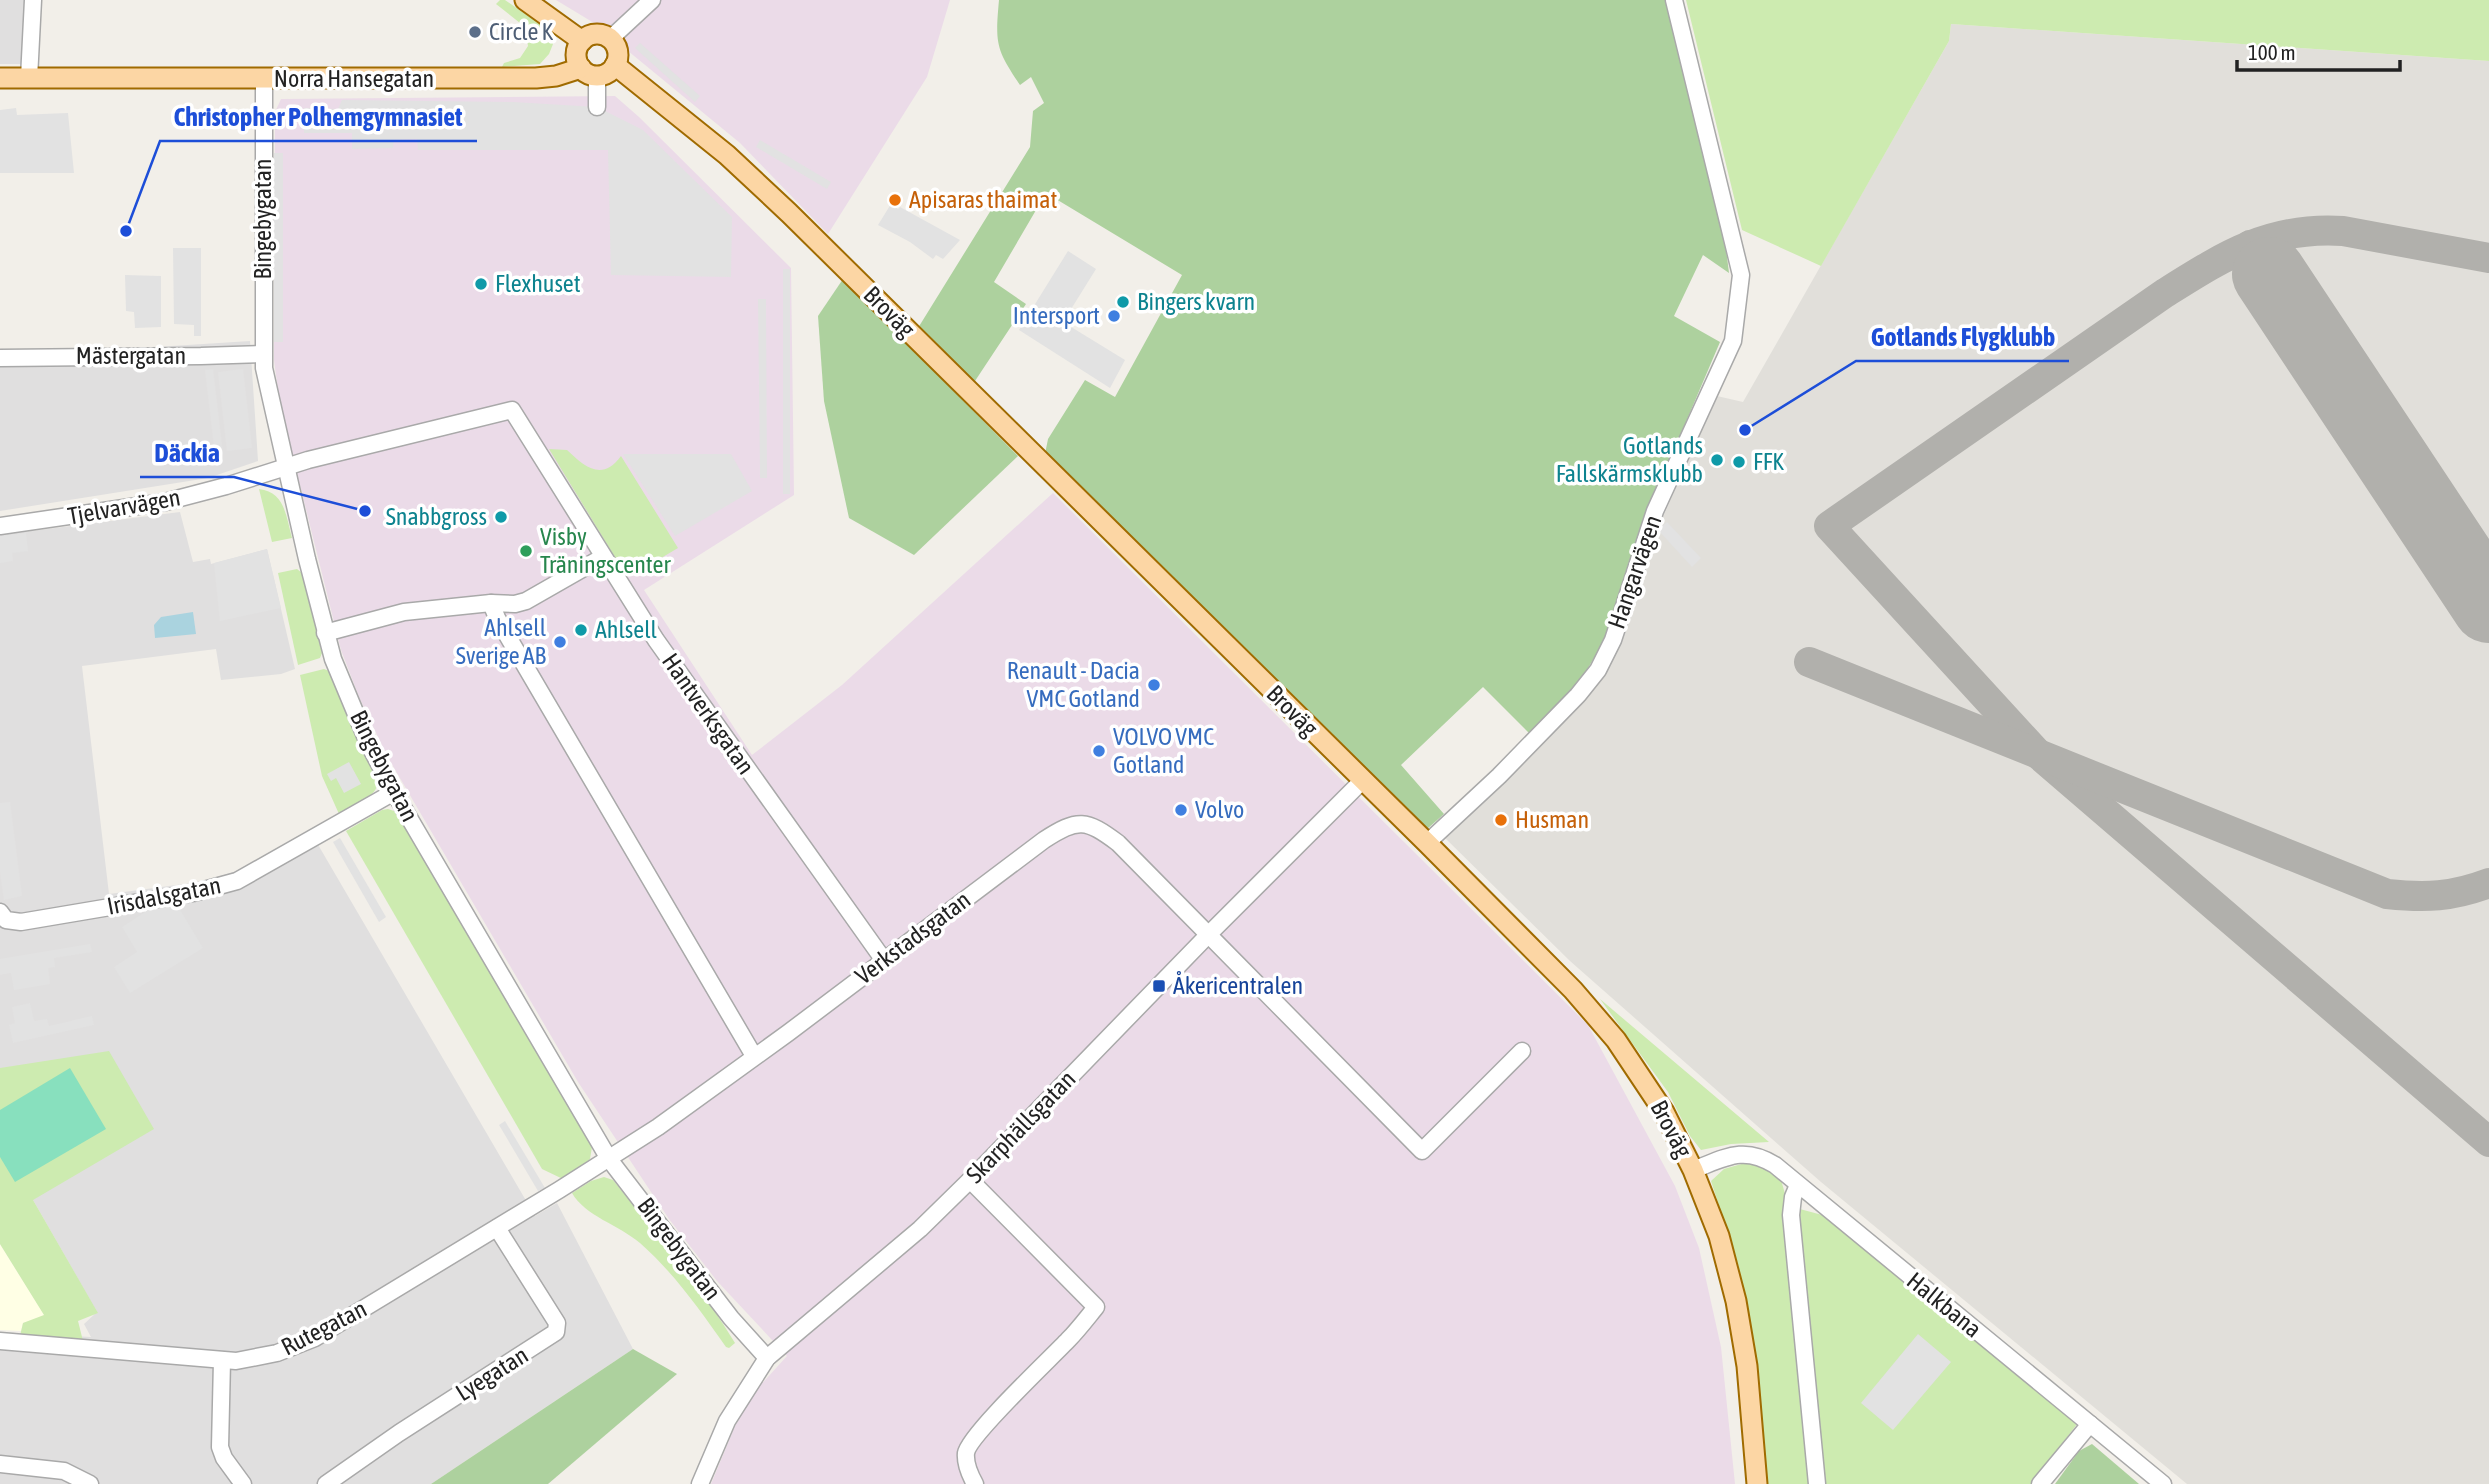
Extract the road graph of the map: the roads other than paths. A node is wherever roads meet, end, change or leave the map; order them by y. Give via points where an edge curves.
1 (33, 0) edge
2 (525, 0) edge
3 (652, 0) edge
4 (1674, 0) edge
5 (610, 39) junction
6 (582, 41) junction
7 (615, 65) junction
8 (589, 72) junction
9 (0, 78) edge
10 (29, 78) junction
11 (264, 79) junction
12 (597, 107) dead end
13 (263, 354) junction
14 (0, 358) edge
15 (286, 467) junction
16 (0, 526) edge
17 (603, 557) junction
18 (491, 603) junction
19 (325, 633) junction
20 (1363, 780) junction
21 (394, 792) junction
22 (1427, 844) junction
23 (0, 912) edge
24 (1209, 934) junction
25 (883, 959) junction
26 (1522, 1051) dead end
27 (754, 1056) junction
28 (609, 1159) junction
29 (1693, 1170) junction
30 (970, 1180) junction
31 (1798, 1185) junction
32 (497, 1228) junction
33 (0, 1341) edge
34 (767, 1358) junction
35 (222, 1361) junction
36 (2090, 1424) junction
37 (0, 1464) edge
38 (90, 1484) edge
39 (243, 1484) edge
40 (326, 1484) edge
41 (700, 1484) edge
42 (975, 1484) edge
43 (1757, 1484) edge
44 (1817, 1484) edge
45 (2040, 1484) edge
46 (2163, 1484) edge

1 - 10 street
2 - 6 main road
3 - 5 street
4 - 22 street, Hangarvägen via 1741,275 1732,341 1655,511 1613,640 1598,670 1499,776
5 - 6 main road via 596,35
5 - 7 main road via 617,51
6 - 8 main road via 576,56
7 - 8 main road via 606,74
7 - 20 main road, Broväg via 763,189
8 - 11 main road, Norra Hansegatan via 536,78
8 - 12 street
9 - 10 main road, Norra Hansegatan
10 - 11 main road, Norra Hansegatan
11 - 13 street, Bingebygatan
13 - 14 street, Mästergatan
13 - 15 street, Bingebygatan
15 - 16 street, Tjelvarvägen via 157,504
15 - 17 street, Hantverksgatan via 512,410
15 - 19 street, Bingebygatan
17 - 18 street via 526,601
17 - 25 street, Hantverksgatan
18 - 19 street via 404,612
18 - 27 street
19 - 21 street, Bingebygatan via 363,731
20 - 22 main road, Broväg
20 - 24 street, Skarphällsgatan
21 - 23 street, Irisdalsgatan via 249,875 214,888 21,922 6,919
21 - 28 street, Bingebygatan
22 - 29 main road, Broväg via 1594,1012 1651,1090
24 - 25 street, Verkstadsgatan via 1118,843 1098,828 1070,824
24 - 26 street, Verkstadsgatan via 1422,1151
24 - 30 street, Skarphällsgatan
25 - 27 street, Verkstadsgatan
27 - 28 street, Verkstadsgatan
28 - 32 street, Rutegatan
28 - 34 street, Bingebygatan
29 - 31 street, Halkbana via 1729,1156 1754,1154
29 - 43 main road, Broväg via 1719,1236 1736,1301 1747,1366
30 - 34 street, Skarphällsgatan via 920,1229
30 - 42 street via 1096,1307 966,1451
31 - 36 street, Halkbana
31 - 44 street via 1791,1215
32 - 35 street, Rutegatan via 315,1338 277,1353
32 - 40 street, Lyegatan via 557,1323 556,1332
33 - 35 street, Rutegatan
34 - 41 street, Skarphällsgatan via 727,1421
35 - 39 street via 220,1447
36 - 45 street
36 - 46 street, Halkbana
37 - 38 street via 64,1471

